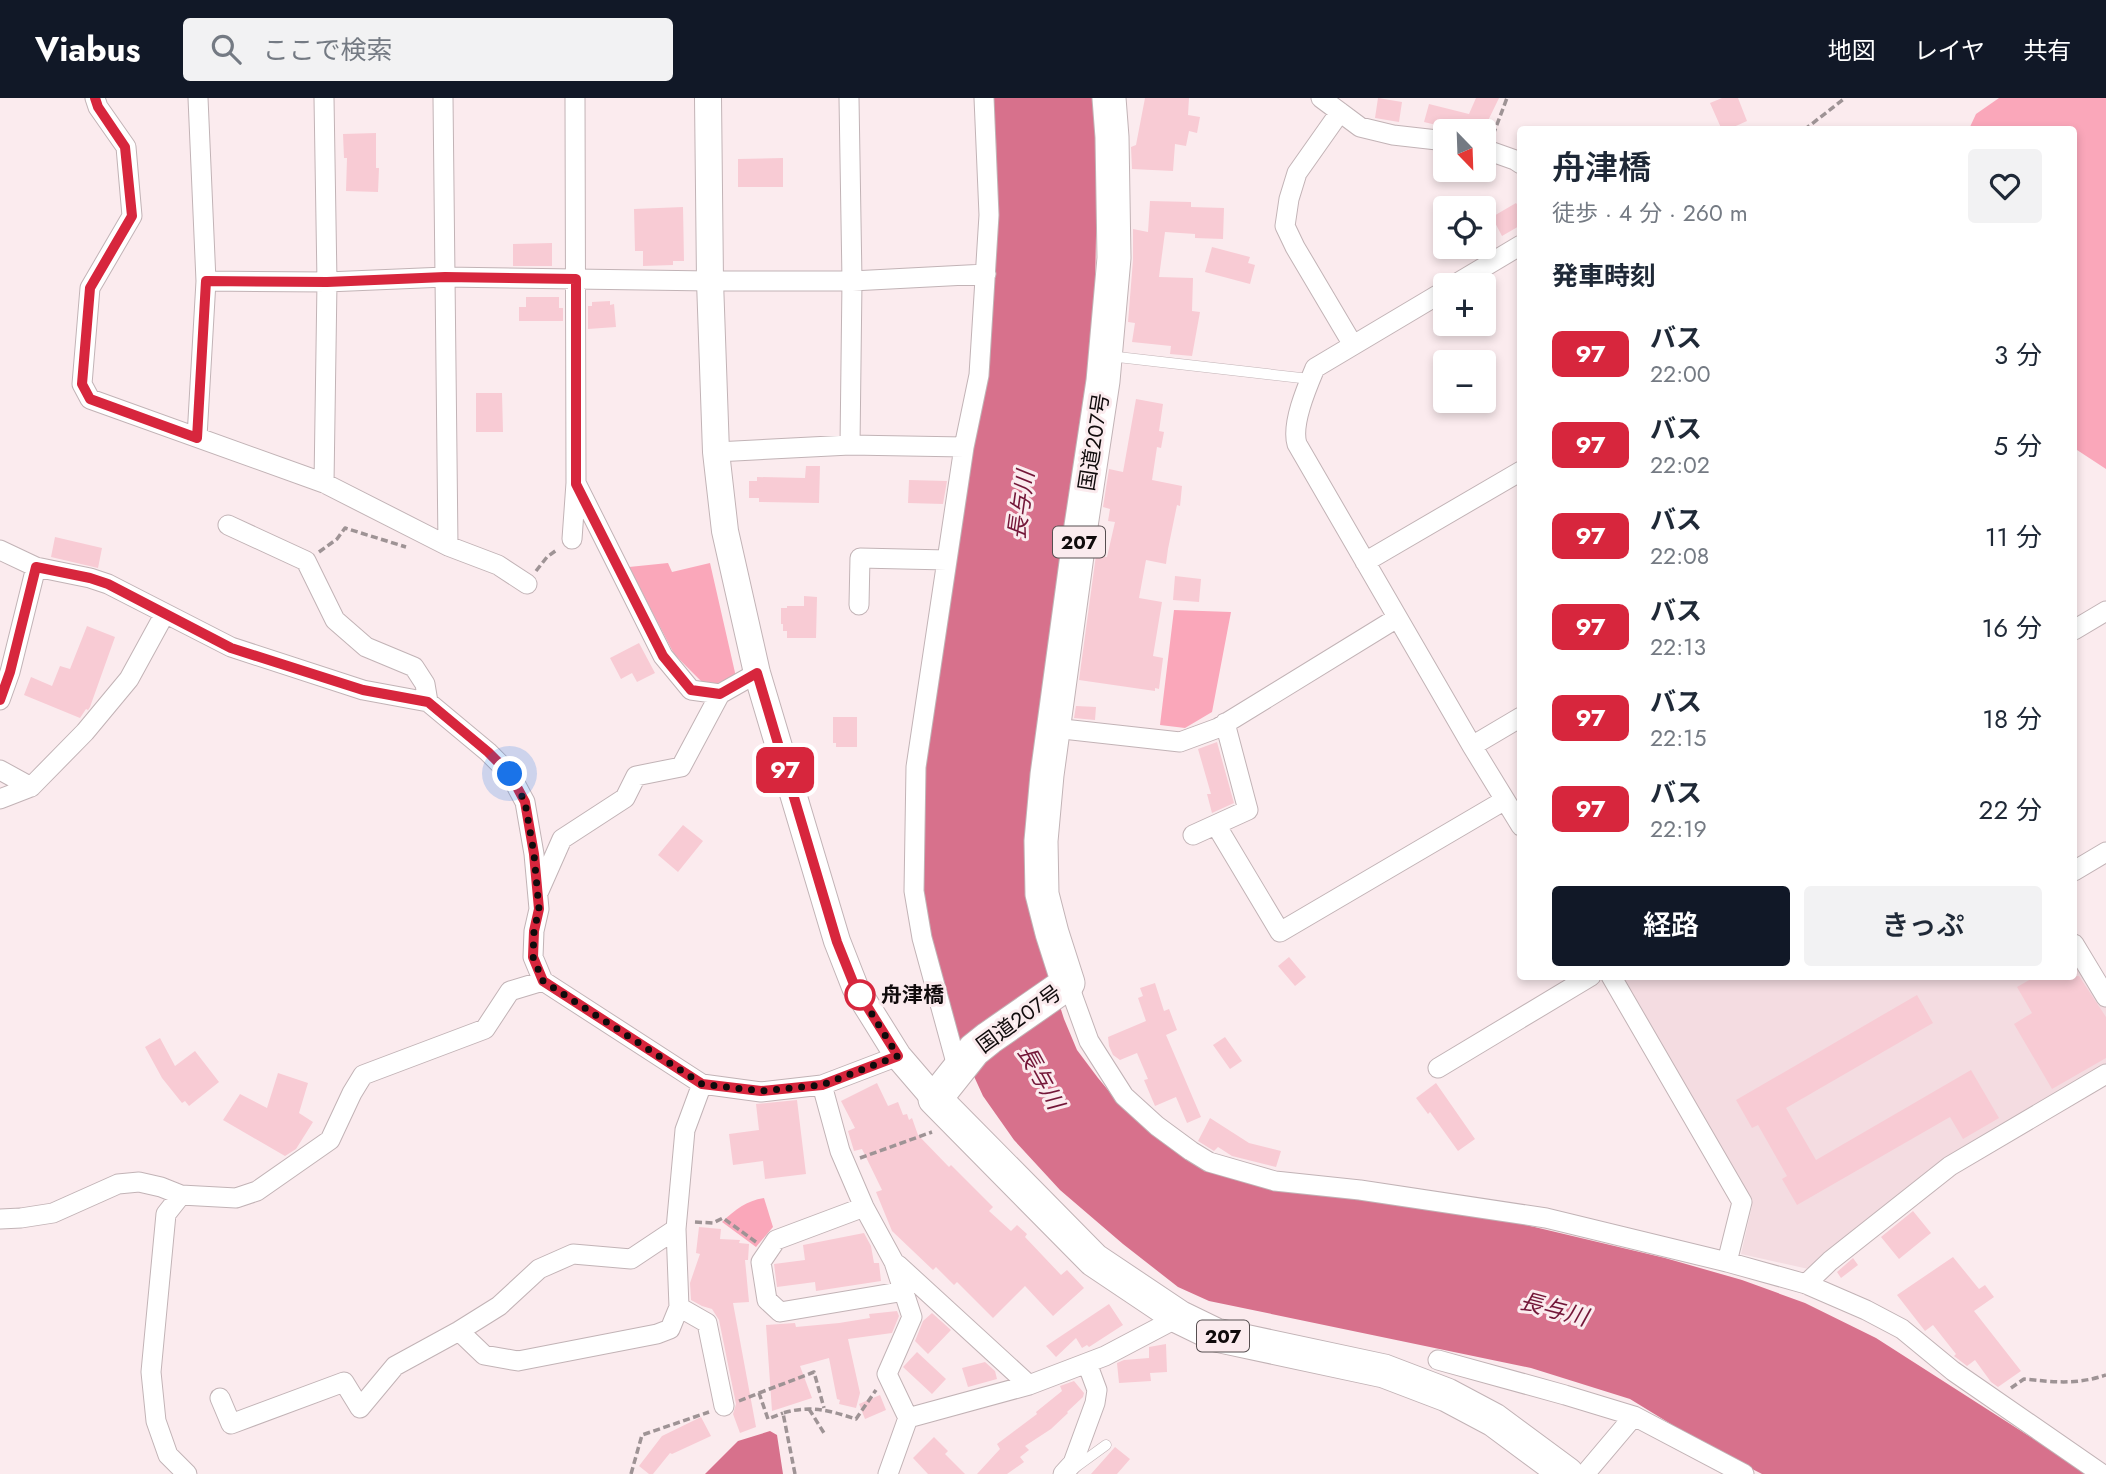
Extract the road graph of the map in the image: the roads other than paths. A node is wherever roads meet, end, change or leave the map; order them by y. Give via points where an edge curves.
1 (95, 98) edge
2 (198, 98) edge
3 (324, 98) edge
4 (443, 98) edge
5 (575, 98) edge
6 (708, 98) edge
7 (849, 98) edge
8 (984, 98) edge
9 (1109, 98) edge
10 (1321, 98) edge
11 (1339, 112) junction
12 (1433, 140) edge
13 (1496, 153) edge
14 (1517, 161) edge
15 (1517, 247) edge
16 (1474, 273) edge
17 (986, 274) junction
18 (445, 277) junction
19 (576, 279) junction
20 (206, 281) junction
21 (710, 281) junction
22 (852, 281) junction
23 (327, 282) junction
24 (1433, 298) edge
25 (1353, 345) junction
26 (1105, 355) junction
27 (1310, 379) junction
28 (197, 438) junction
29 (850, 445) junction
30 (964, 447) junction
31 (716, 452) junction
32 (1517, 473) edge
33 (324, 483) junction
34 (576, 484) junction
35 (228, 524) dead end
36 (572, 539) road end
37 (448, 546) junction
38 (0, 550) edge
39 (947, 560) junction
40 (1365, 562) junction
41 (36, 567) junction
42 (527, 584) road end
43 (859, 605) dead end
44 (2106, 611) edge
45 (164, 615) junction
46 (1397, 618) junction
47 (2077, 628) edge
48 (757, 673) junction
49 (720, 694) junction
50 (0, 700) edge
51 (428, 702) junction
52 (1517, 719) edge
53 (1225, 723) junction
54 (1054, 728) junction
55 (1472, 746) junction
56 (0, 771) edge
57 (31, 787) junction
58 (0, 799) edge
59 (1505, 800) junction
60 (1517, 820) edge
61 (1216, 825) junction
62 (1194, 835) dead end
63 (2106, 852) edge
64 (2077, 869) edge
65 (537, 895) junction
66 (2077, 949) edge
67 (1584, 980) edge
68 (1613, 980) edge
69 (543, 981) junction
70 (1065, 986) junction
71 (2106, 997) edge
72 (898, 1056) junction
73 (962, 1065) junction
74 (1438, 1068) dead end
75 (2106, 1074) edge
76 (702, 1084) junction
77 (822, 1085) junction
78 (935, 1099) junction
79 (181, 1195) junction
80 (864, 1207) junction
81 (0, 1219) edge
82 (676, 1225) junction
83 (894, 1262) junction
84 (1727, 1262) junction
85 (1806, 1284) junction
86 (905, 1291) junction
87 (679, 1307) junction
88 (1179, 1317) junction
89 (459, 1331) junction
90 (1438, 1360) dead end
91 (1087, 1363) junction
92 (1029, 1385) junction
93 (219, 1398) dead end
94 (724, 1406) road end
95 (1634, 1416) junction
96 (908, 1418) junction
97 (1106, 1445) dead end
98 (187, 1474) edge
99 (888, 1474) edge
100 (1065, 1474) edge
101 (1567, 1474) edge
102 (1585, 1474) edge
103 (1744, 1474) edge
104 (2102, 1474) edge

1 - 28 street via 125,147 132,216 90,288 82,384 90,399
2 - 20 street
3 - 23 street
4 - 18 street
5 - 19 street
6 - 21 street
7 - 22 street
8 - 17 street via 989,215
9 - 26 highway, 国道207号 / 207 via 1114,258
10 - 11 street
11 - 12 street via 1360,127
11 - 25 street via 1297,173 1285,226
13 - 14 street
15 - 16 street
17 - 22 street
17 - 30 street via 979,375
18 - 19 street
18 - 23 street
18 - 37 street
19 - 21 street
19 - 34 street
20 - 23 street
20 - 28 street
21 - 22 street
21 - 31 street
22 - 29 street
23 - 33 street
24 - 25 street
25 - 27 street via 1315,368
26 - 27 lane
26 - 54 highway, 国道207号 / 207
27 - 40 street via 1294,435
28 - 33 street
29 - 30 street
29 - 31 street
30 - 39 street
31 - 48 street via 725,531
32 - 40 street
33 - 37 street
34 - 36 street
34 - 49 street via 663,656 691,690
35 - 51 street via 306,561 335,620 366,647 414,667 425,684
37 - 42 street via 498,565
38 - 41 street
39 - 43 street via 860,558
39 - 73 street via 916,767 914,891 922,939
40 - 46 street
41 - 45 street via 108,584
41 - 50 street
44 - 47 street
45 - 51 street via 231,648 363,690
45 - 57 street via 129,679 85,733
46 - 53 street
46 - 55 street
48 - 49 street
48 - 72 street via 837,942 855,987
49 - 65 street via 681,767 636,776 625,799 562,839
51 - 65 street via 510,774 525,802
52 - 55 street
53 - 54 street via 1180,742
53 - 61 street via 1248,810
54 - 70 highway, 国道207号 / 207 via 1041,841 1042,894
55 - 59 street
56 - 57 street
57 - 58 street
59 - 60 street
59 - 61 street via 1280,932
61 - 62 street
63 - 64 street
65 - 69 street via 533,957
66 - 71 street
67 - 74 street
68 - 84 street via 1742,1202
69 - 76 street
69 - 79 street via 510,991 485,1029 363,1075 330,1140 257,1191 236,1198
70 - 73 highway, 国道207号 via 989,1038
70 - 84 street via 1089,1041 1124,1096 1209,1162 1275,1181 1546,1218
72 - 77 street
72 - 78 street
73 - 78 highway, 国道207号
75 - 85 street via 1950,1166
76 - 77 street via 761,1091
76 - 82 street via 685,1130
77 - 80 street via 845,1163
78 - 88 highway, 207 via 1094,1260
79 - 81 street via 139,1182 118,1184 52,1213
79 - 98 street via 166,1214 151,1372 156,1421 169,1455
80 - 83 street
80 - 86 street via 776,1240 761,1262 767,1300 780,1312
82 - 87 street
82 - 89 street via 631,1259 573,1254 539,1269 499,1306
83 - 86 street
83 - 92 street
84 - 85 street
85 - 104 street via 1902,1329 1953,1371
86 - 96 street via 912,1317 887,1374
87 - 89 street via 670,1329 657,1334 518,1361 484,1354
87 - 94 street via 706,1323
88 - 91 street
88 - 101 highway, 207 via 1216,1335 1384,1371 1447,1395 1494,1420
89 - 93 street via 395,1366 360,1408 344,1382 231,1424
90 - 95 street
91 - 92 street
91 - 100 street via 1097,1390 1095,1403
92 - 96 street
95 - 102 street
95 - 103 street
96 - 99 street
97 - 100 lane

